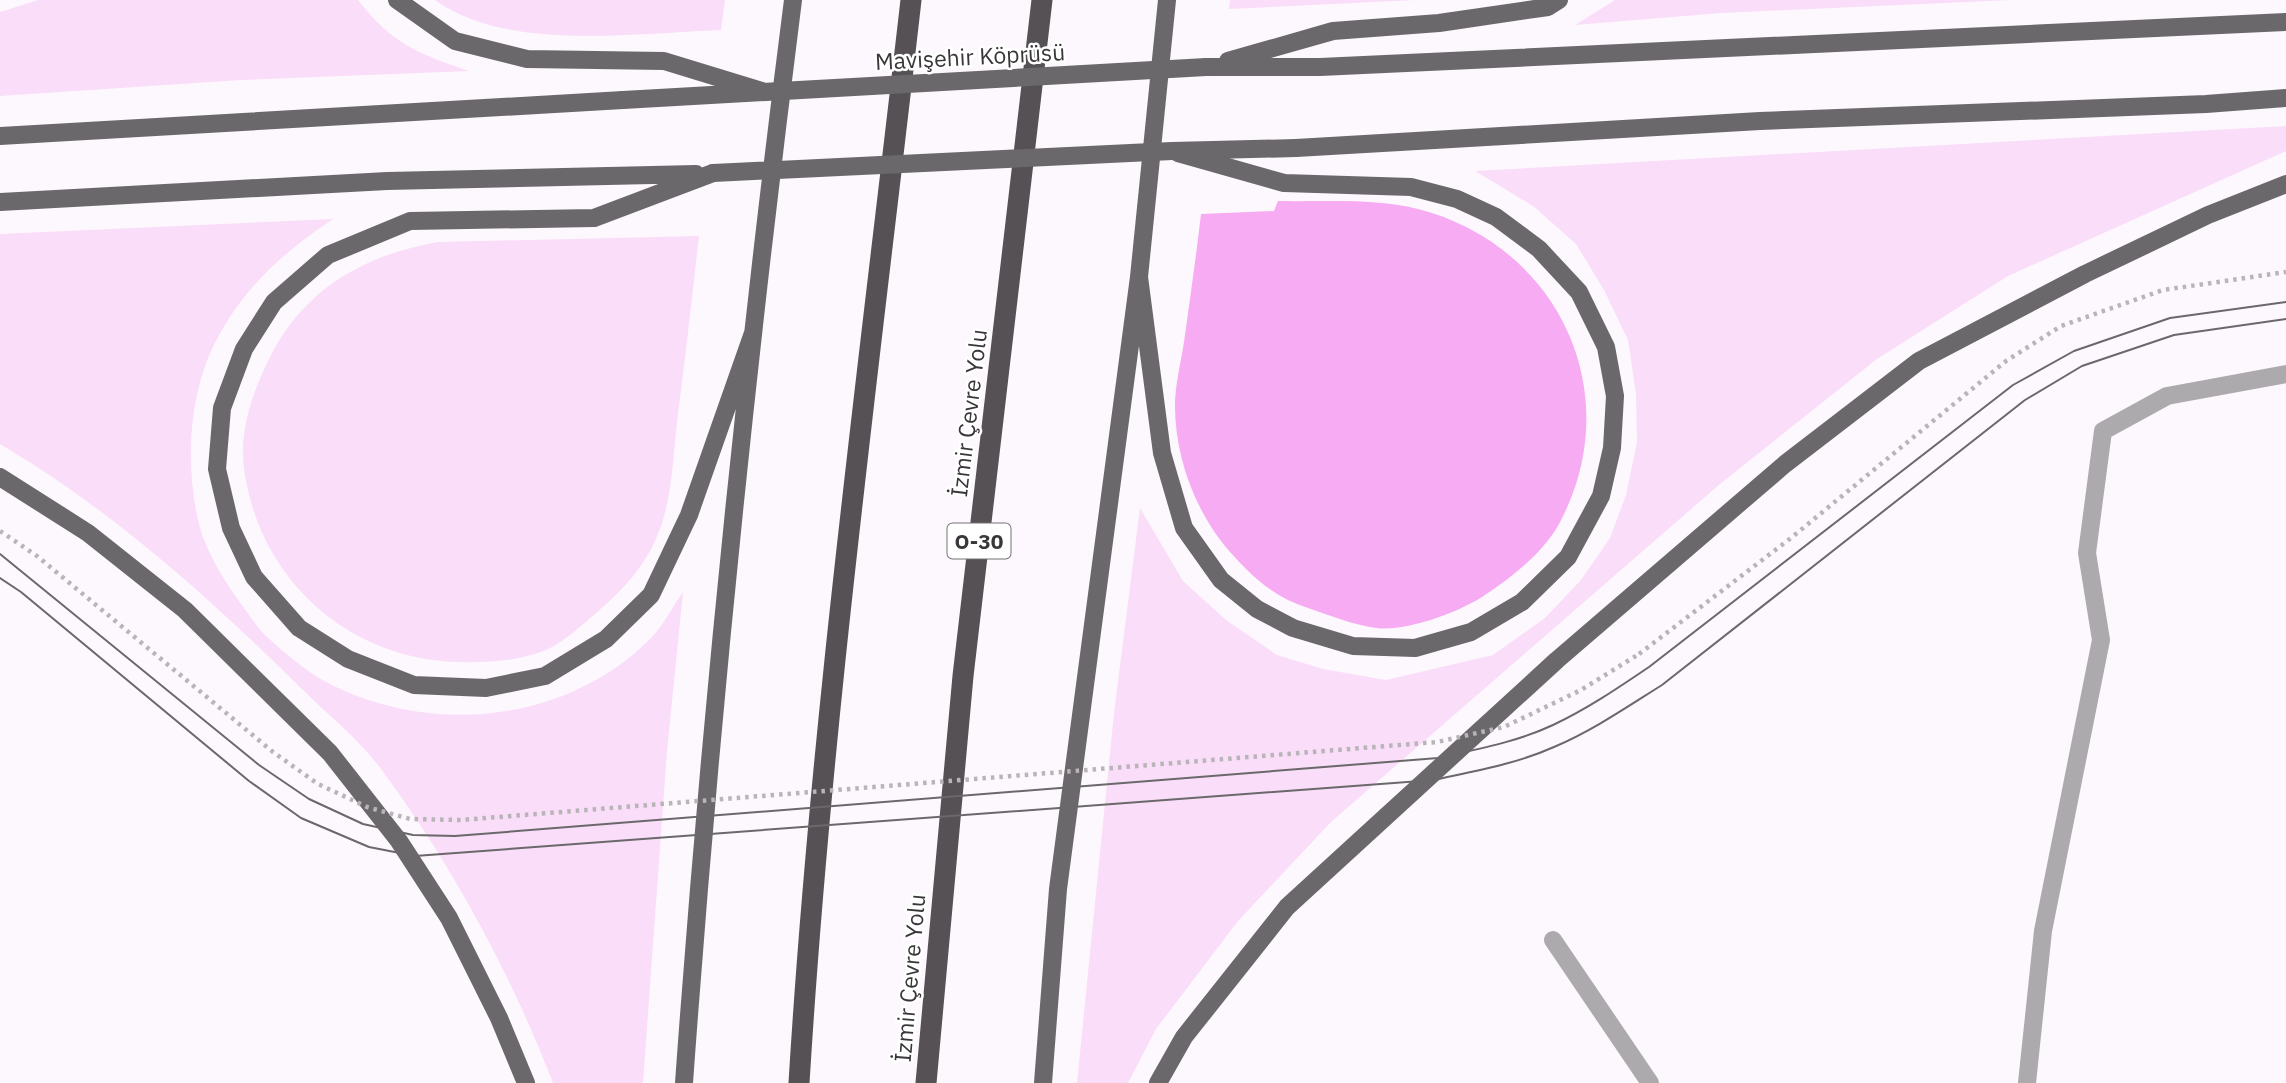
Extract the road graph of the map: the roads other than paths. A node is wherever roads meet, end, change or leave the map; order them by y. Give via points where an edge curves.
1 (397, 0) edge
2 (784, 0) edge
3 (793, 0) edge
4 (911, 0) edge
5 (1042, 0) edge
6 (1167, 0) edge
7 (1559, 0) edge
8 (2286, 22) edge
9 (790, 27) junction
10 (1206, 66) junction
11 (769, 93) junction
12 (2286, 98) edge
13 (0, 136) edge
14 (1172, 151) junction
15 (713, 173) junction
16 (2286, 184) edge
17 (0, 202) edge
18 (1139, 277) junction
19 (753, 333) junction
20 (2286, 374) edge
21 (0, 477) edge
22 (1553, 940) dead end
23 (526, 1083) edge
24 (684, 1083) edge
25 (799, 1083) edge
26 (926, 1083) edge
27 (1043, 1083) edge
28 (1158, 1083) edge
29 (1650, 1083) edge
30 (2027, 1083) edge

1 - 11 main road, bridge via 455,41 527,59 664,61
2 - 9 main road
3 - 9 main road
4 - 25 highway via 835,667
5 - 26 highway, İzmir Çevre Yolu / O-30 via 963,676
6 - 18 main road
7 - 10 main road via 1548,7 1439,23 1334,31
8 - 10 main road, Mavişehir Köprüsü via 1320,67
9 - 19 main road
10 - 11 main road, Mavişehir Köprüsü, bridge
11 - 13 main road, Mavişehir Köprüsü, bridge
12 - 14 main road, bridge
14 - 15 main road, bridge
14 - 18 main road, bridge via 1284,183 1411,187 1457,199 1496,217 1528,241 1578,292 1606,346 1615,396 1612,449 1601,496 1568,557 1522,603 1471,632 1415,648 1353,646 1293,628 1257,609 1221,580 1184,528 1162,453
15 - 17 main road via 387,181
15 - 19 main road via 594,218 410,221 328,255 274,302 244,349 222,408 217,469 232,528 254,577 299,628 348,659 414,685 486,688 545,676 606,639 651,595 689,515
16 - 28 main road via 2208,215 2098,268 1919,361 1785,464 1557,660 1287,907 1184,1037
18 - 27 main road via 1058,889
19 - 24 main road via 700,861
20 - 30 lane via 2167,396 2104,431 2087,554 2101,640 2043,931
21 - 23 main road via 88,533 185,610 330,753 399,841 449,918
22 - 29 lane

